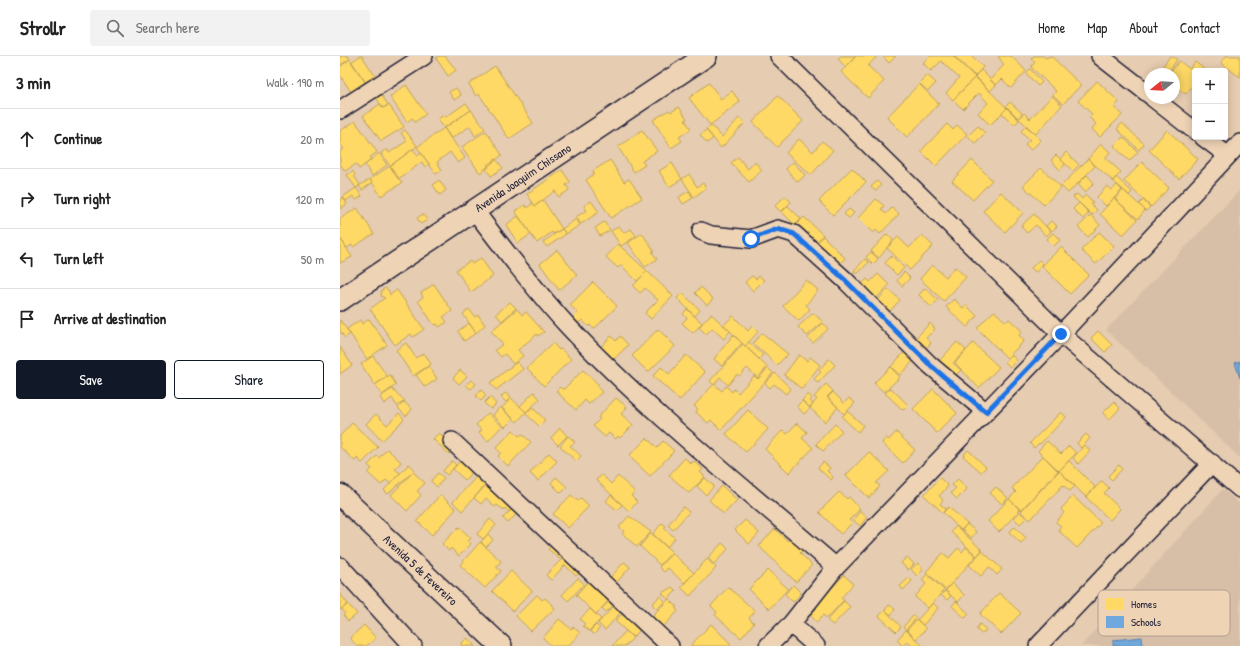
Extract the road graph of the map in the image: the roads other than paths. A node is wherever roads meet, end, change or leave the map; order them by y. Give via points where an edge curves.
1 (424, 56) edge
2 (706, 56) edge
3 (779, 56) edge
4 (1100, 56) edge
5 (1144, 90) edge
6 (1161, 104) edge
7 (340, 110) edge
8 (1192, 129) edge
9 (1207, 140) edge
10 (1240, 142) edge
11 (1226, 155) junction
12 (475, 211) junction
13 (701, 231) dead end
14 (340, 300) edge
15 (1061, 334) junction
16 (986, 412) junction
17 (452, 441) dead end
18 (1212, 463) junction
19 (1240, 489) edge
20 (340, 495) edge
21 (340, 566) edge
22 (836, 567) junction
23 (791, 624) junction
24 (413, 646) edge
25 (501, 646) edge
26 (670, 646) edge
27 (768, 646) edge
28 (816, 646) edge
29 (1038, 646) edge

1 - 7 street
2 - 12 street, Avenida Joaquim Chissano
3 - 15 street
4 - 5 street
6 - 8 street
9 - 11 street
10 - 11 street
11 - 15 street
12 - 14 street, Avenida Joaquim Chissano
12 - 22 street via 566,324 633,390
13 - 16 street via 711,235 751,239 778,229 794,234 844,279 930,365
15 - 16 street
15 - 18 street
16 - 22 street
17 - 26 street
18 - 19 street
18 - 29 street
20 - 25 street, Avenida 5 de Fevereiro
21 - 24 street
22 - 23 street
23 - 27 street
23 - 28 street

